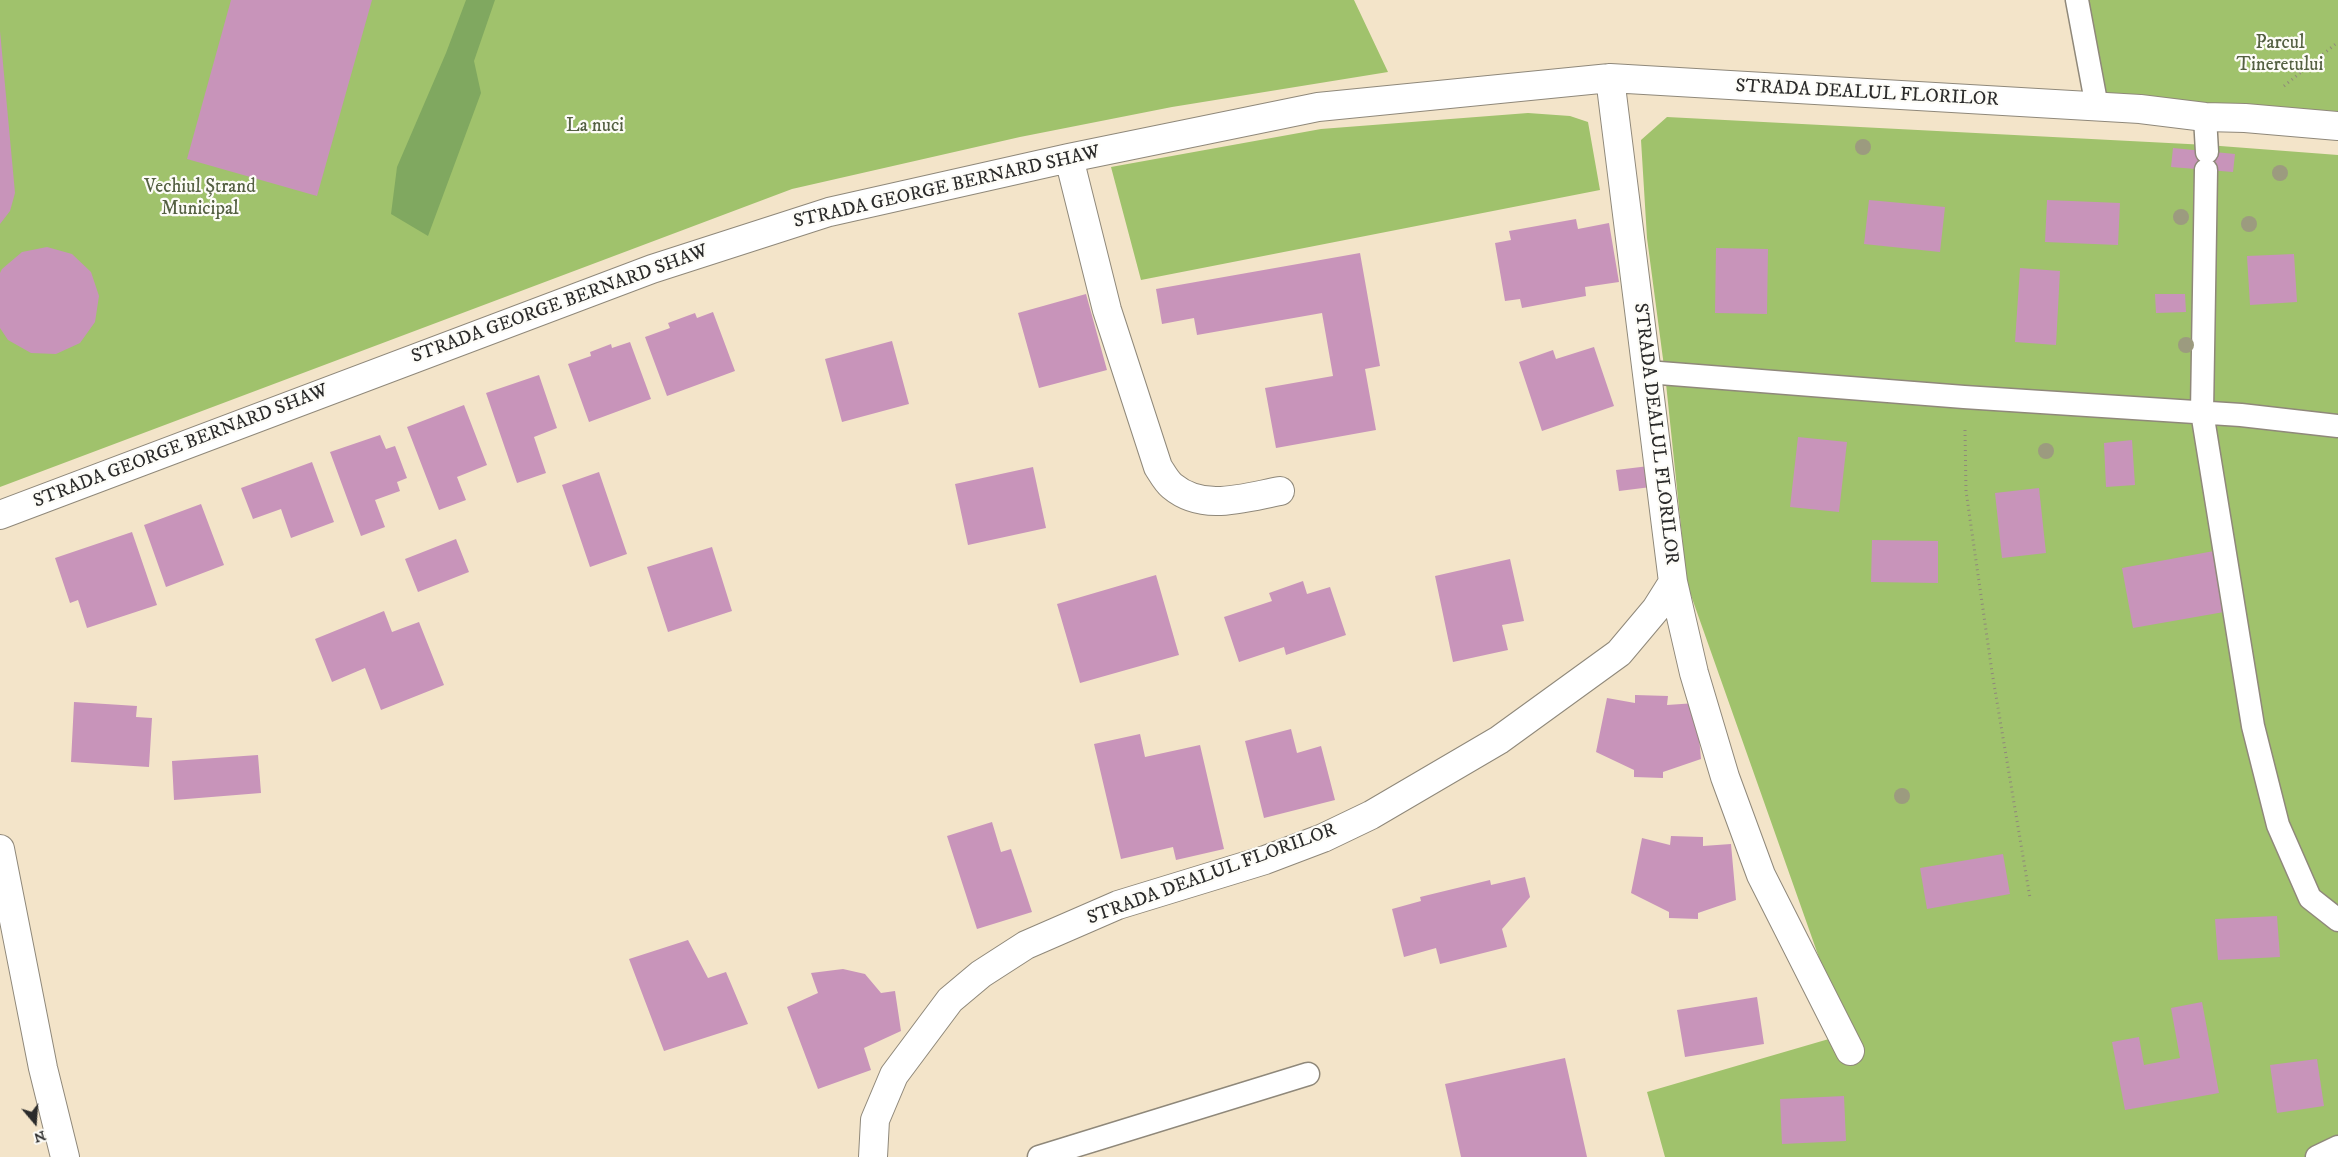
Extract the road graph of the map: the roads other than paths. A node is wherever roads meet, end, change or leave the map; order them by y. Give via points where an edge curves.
1 (2078, 0) edge
2 (1610, 78) junction
3 (2097, 107) junction
4 (2205, 117) junction
5 (2338, 126) edge
6 (1069, 158) junction
7 (1647, 372) junction
8 (2202, 412) junction
9 (2338, 426) edge
10 (1280, 491) dead end
11 (0, 515) edge
12 (1673, 582) junction
13 (0, 849) edge
14 (2338, 920) edge
15 (1850, 1051) dead end
16 (1308, 1074) dead end
17 (2338, 1147) edge
18 (65, 1157) edge
19 (873, 1157) edge
20 (1039, 1157) edge
21 (2317, 1157) edge

1 - 3 lane
2 - 3 street, STRADA DEALUL FLORILOR
2 - 6 street, STRADA GEORGE BERNARD SHAW via 1318,107
2 - 7 street, STRADA DEALUL FLORILOR
3 - 4 street, STRADA DEALUL FLORILOR
4 - 5 street, STRADA DEALUL FLORILOR
4 - 8 lane
6 - 10 street via 1107,310 1158,467 1170,485 1190,498 1216,502
6 - 11 street, STRADA GEORGE BERNARD SHAW via 829,212 652,268
7 - 8 lane
7 - 12 street, STRADA DEALUL FLORILOR
8 - 9 lane
8 - 14 lane via 2253,726 2278,824 2310,898
12 - 15 street via 1694,673 1725,777 1761,875
12 - 19 street, STRADA DEALUL FLORILOR via 1656,609 1619,653 1499,740 1371,815 1265,860 1118,906 1026,945 981,974 950,1000 894,1075 875,1120
13 - 18 street via 43,1068
16 - 20 lane
17 - 21 lane

